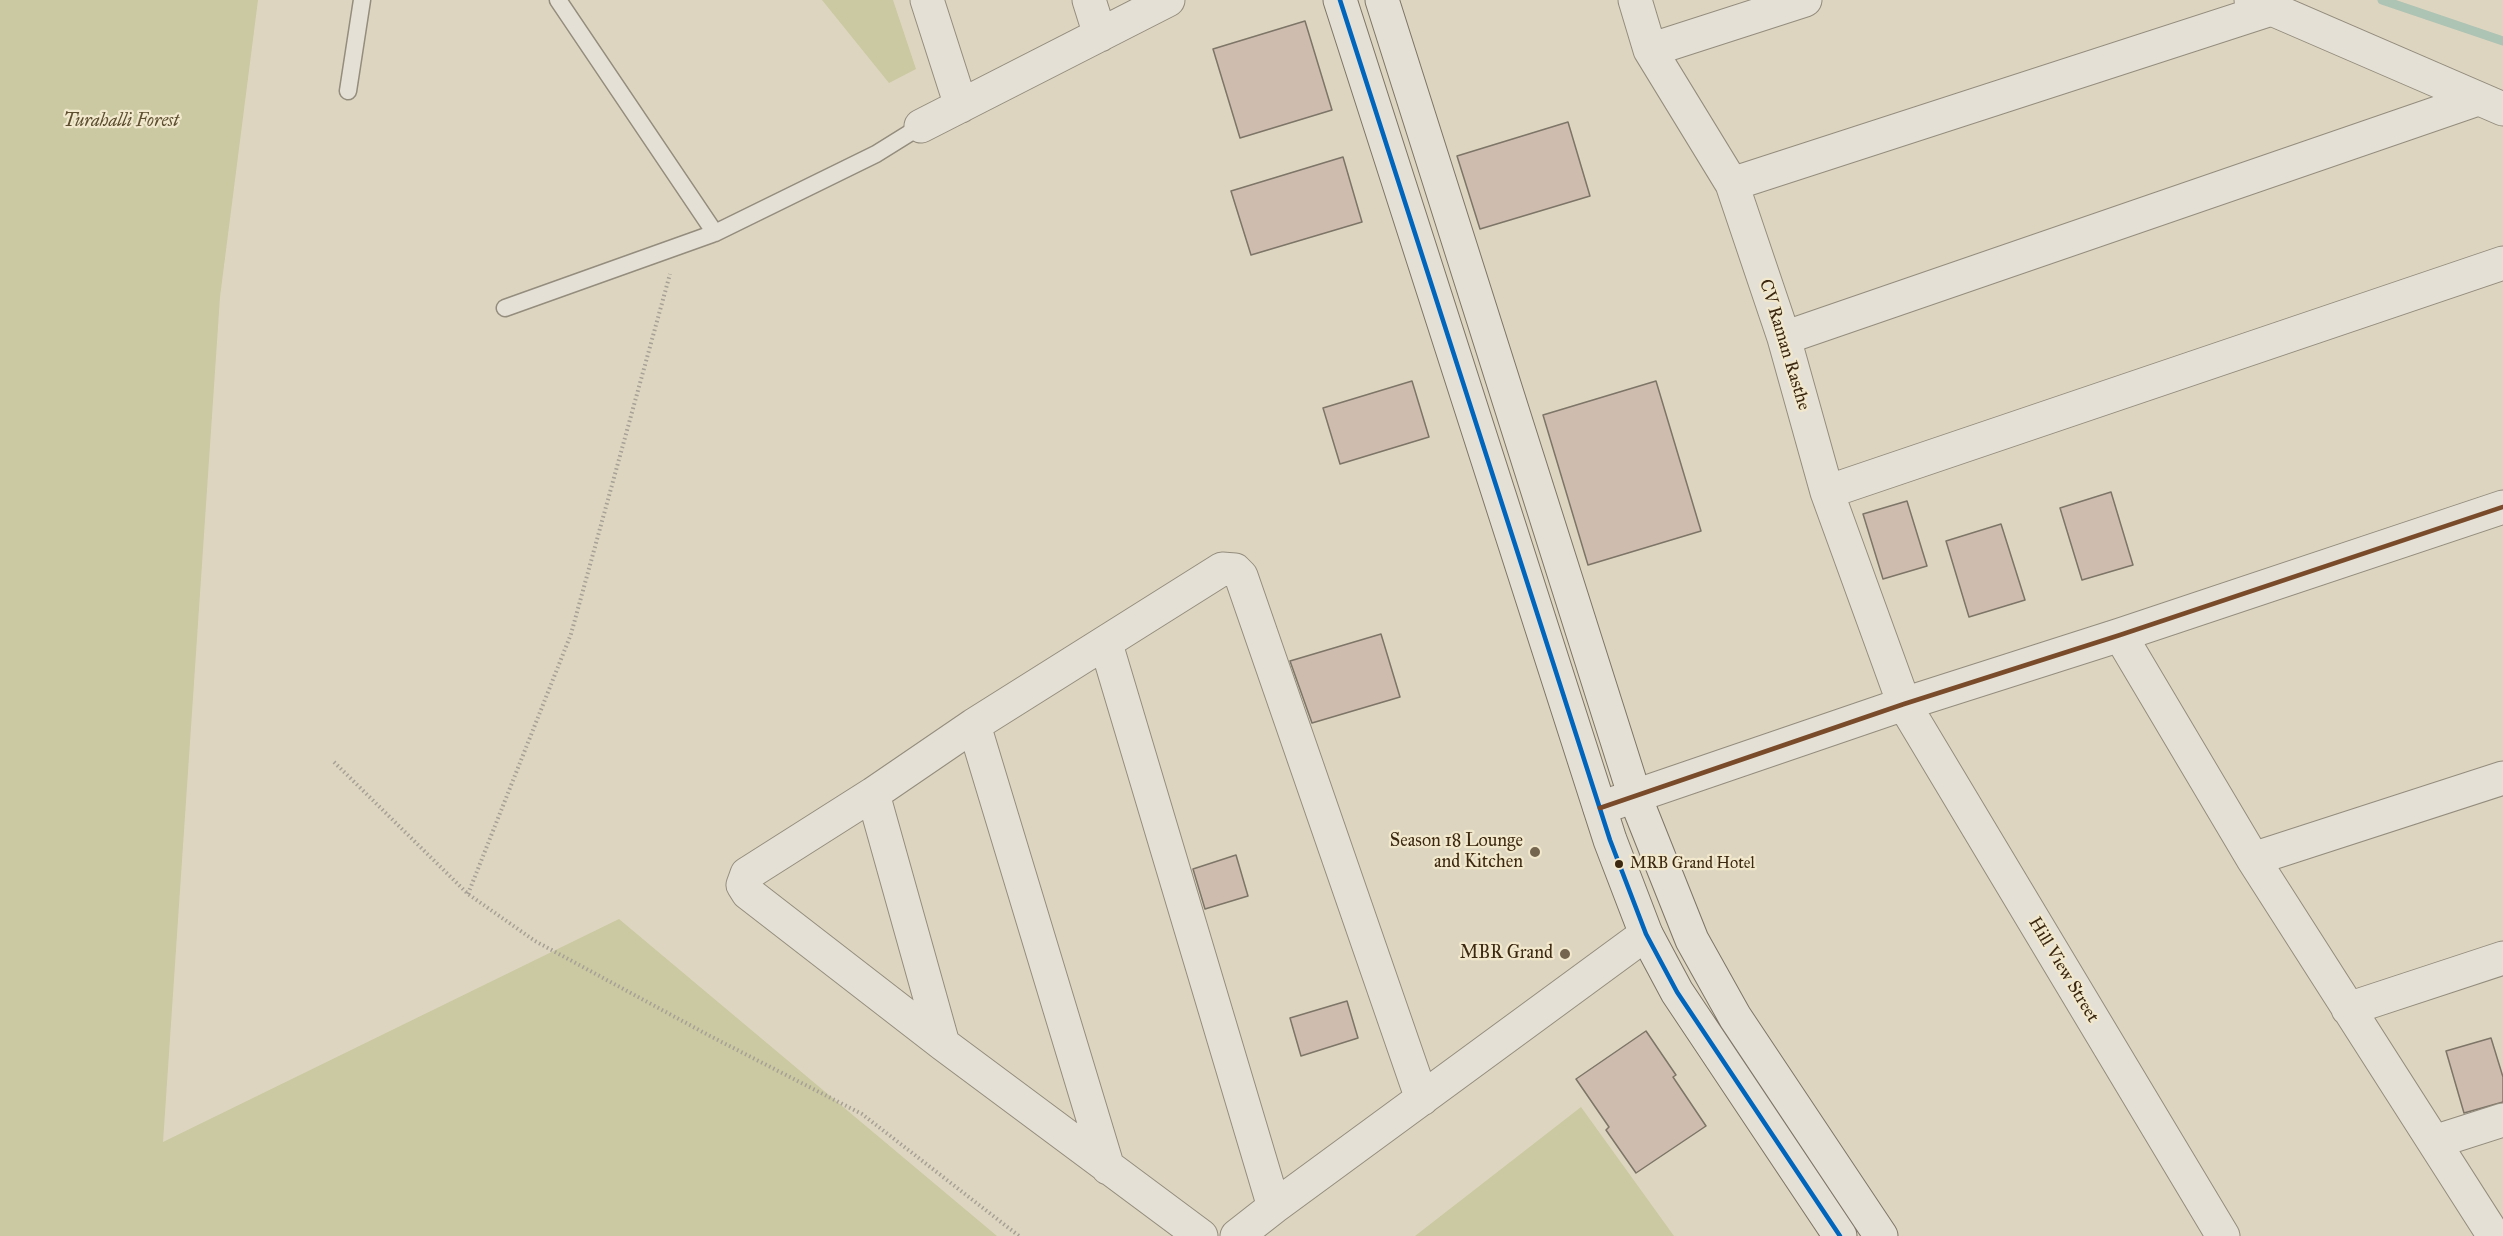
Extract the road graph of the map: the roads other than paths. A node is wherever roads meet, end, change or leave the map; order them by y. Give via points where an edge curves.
1 (362, 0) edge
2 (558, 0) edge
3 (927, 0) edge
4 (1089, 0) edge
5 (1168, 0) edge
6 (1340, 0) edge
7 (1382, 0) edge
8 (1635, 0) edge
9 (1805, 0) edge
10 (2261, 5) edge
11 (1100, 35) junction
12 (1650, 50) junction
13 (348, 91) dead end
14 (2491, 104) edge
15 (961, 106) junction
16 (921, 126) joint
17 (1732, 184) junction
18 (715, 233) junction
19 (2503, 263) edge
20 (505, 308) dead end
21 (1784, 338) junction
22 (1827, 492) junction
23 (2503, 507) edge
24 (2120, 635) junction
25 (1106, 644) junction
26 (1904, 704) junction
27 (974, 725) junction
28 (2503, 778) edge
29 (873, 794) junction
30 (1635, 797) junction
31 (1600, 808) junction
32 (2253, 859) junction
33 (1646, 934) junction
34 (2503, 958) edge
35 (2348, 1009) junction
36 (943, 1044) junction
37 (1422, 1099) junction
38 (2503, 1120) edge
39 (2434, 1142) junction
40 (1108, 1167) junction
41 (1274, 1207) junction
42 (1201, 1236) edge
43 (1238, 1236) edge
44 (1840, 1236) edge
45 (1881, 1236) edge
46 (2223, 1236) edge
47 (2494, 1236) edge

1 - 13 lane
2 - 18 lane
3 - 15 street
4 - 11 street
5 - 11 street
6 - 31 street
7 - 30 street
8 - 12 street, CV Raman Rasthe
9 - 12 street
10 - 14 street
10 - 17 street
11 - 15 street
12 - 17 street, CV Raman Rasthe
14 - 21 street
15 - 16 street
16 - 18 lane via 876,153
17 - 21 street, CV Raman Rasthe
18 - 20 lane
19 - 22 street
21 - 22 street, CV Raman Rasthe
22 - 26 street, CV Raman Rasthe
23 - 24 street
24 - 26 street
24 - 32 street
25 - 27 street
25 - 37 street via 1222,569 1239,572
25 - 41 street
26 - 30 street
26 - 46 street, Hill View Street
27 - 29 street
27 - 40 street
28 - 32 street
29 - 36 street
29 - 36 street via 747,874 743,885 748,893
30 - 31 street
30 - 45 street via 1692,940 1716,986
31 - 33 street
32 - 35 street
33 - 37 street
33 - 44 street via 1677,992
34 - 35 street
35 - 39 street
36 - 40 street
37 - 41 street
38 - 39 street
39 - 47 street
40 - 42 street
41 - 43 street

